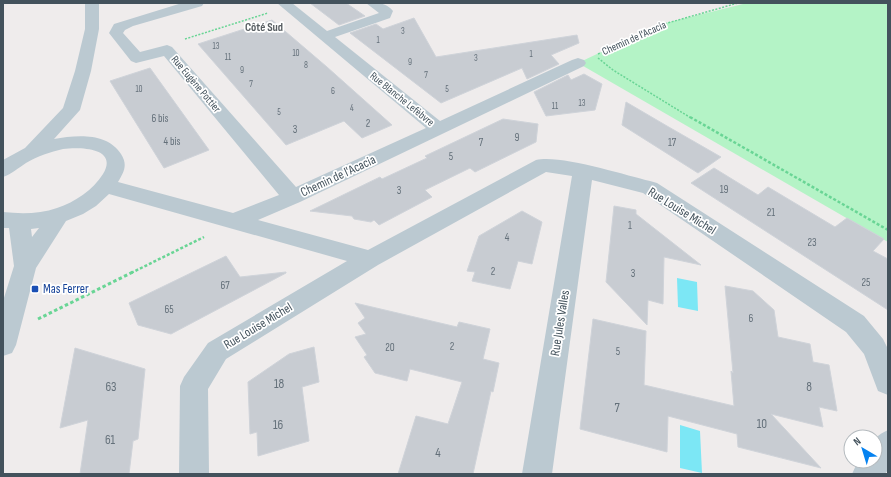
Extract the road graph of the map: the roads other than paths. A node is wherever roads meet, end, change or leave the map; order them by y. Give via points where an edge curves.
1 (92, 3) edge
2 (197, 3) edge
3 (284, 3) edge
4 (373, 3) edge
5 (325, 36) junction
6 (578, 63) dead end
7 (71, 110) junction
8 (438, 128) junction
9 (84, 142) junction
10 (32, 152) junction
11 (3, 170) edge
12 (583, 171) junction
13 (105, 186) junction
14 (293, 197) junction
15 (58, 216) junction
16 (11, 221) edge
17 (236, 221) junction
18 (370, 259) junction
19 (26, 266) junction
20 (3, 346) edge
21 (888, 382) edge
22 (888, 444) edge
23 (194, 474) edge
24 (537, 474) edge
25 (867, 474) edge

1 - 7 street via 92,29 84,71
2 - 14 street, Rue Eugène Pottier via 128,23 119,27 116,34 136,58 168,50
3 - 5 street, Rue Blanche Lefèbvre
4 - 5 street via 386,11 385,15
5 - 8 street, Rue Blanche Lefèbvre
6 - 8 street, Rue Blanche Lefèbvre
7 - 9 street
7 - 10 street
8 - 14 street, Chemin de l'Acacia
9 - 10 street via 50,146
9 - 13 street via 99,145 110,151 115,161 114,173
10 - 11 street
12 - 18 street, Rue Louise Michel via 543,165
12 - 21 street, Rue Louise Michel via 650,188 855,324 874,347
12 - 24 street, Rue Jules Valles
13 - 15 street via 93,198
13 - 17 street
14 - 17 street, Chemin de l'Acacia
15 - 16 street
15 - 19 street
16 - 19 street
17 - 18 street
18 - 23 street, Rue Louise Michel via 218,351 194,386
19 - 20 street
22 - 25 street

